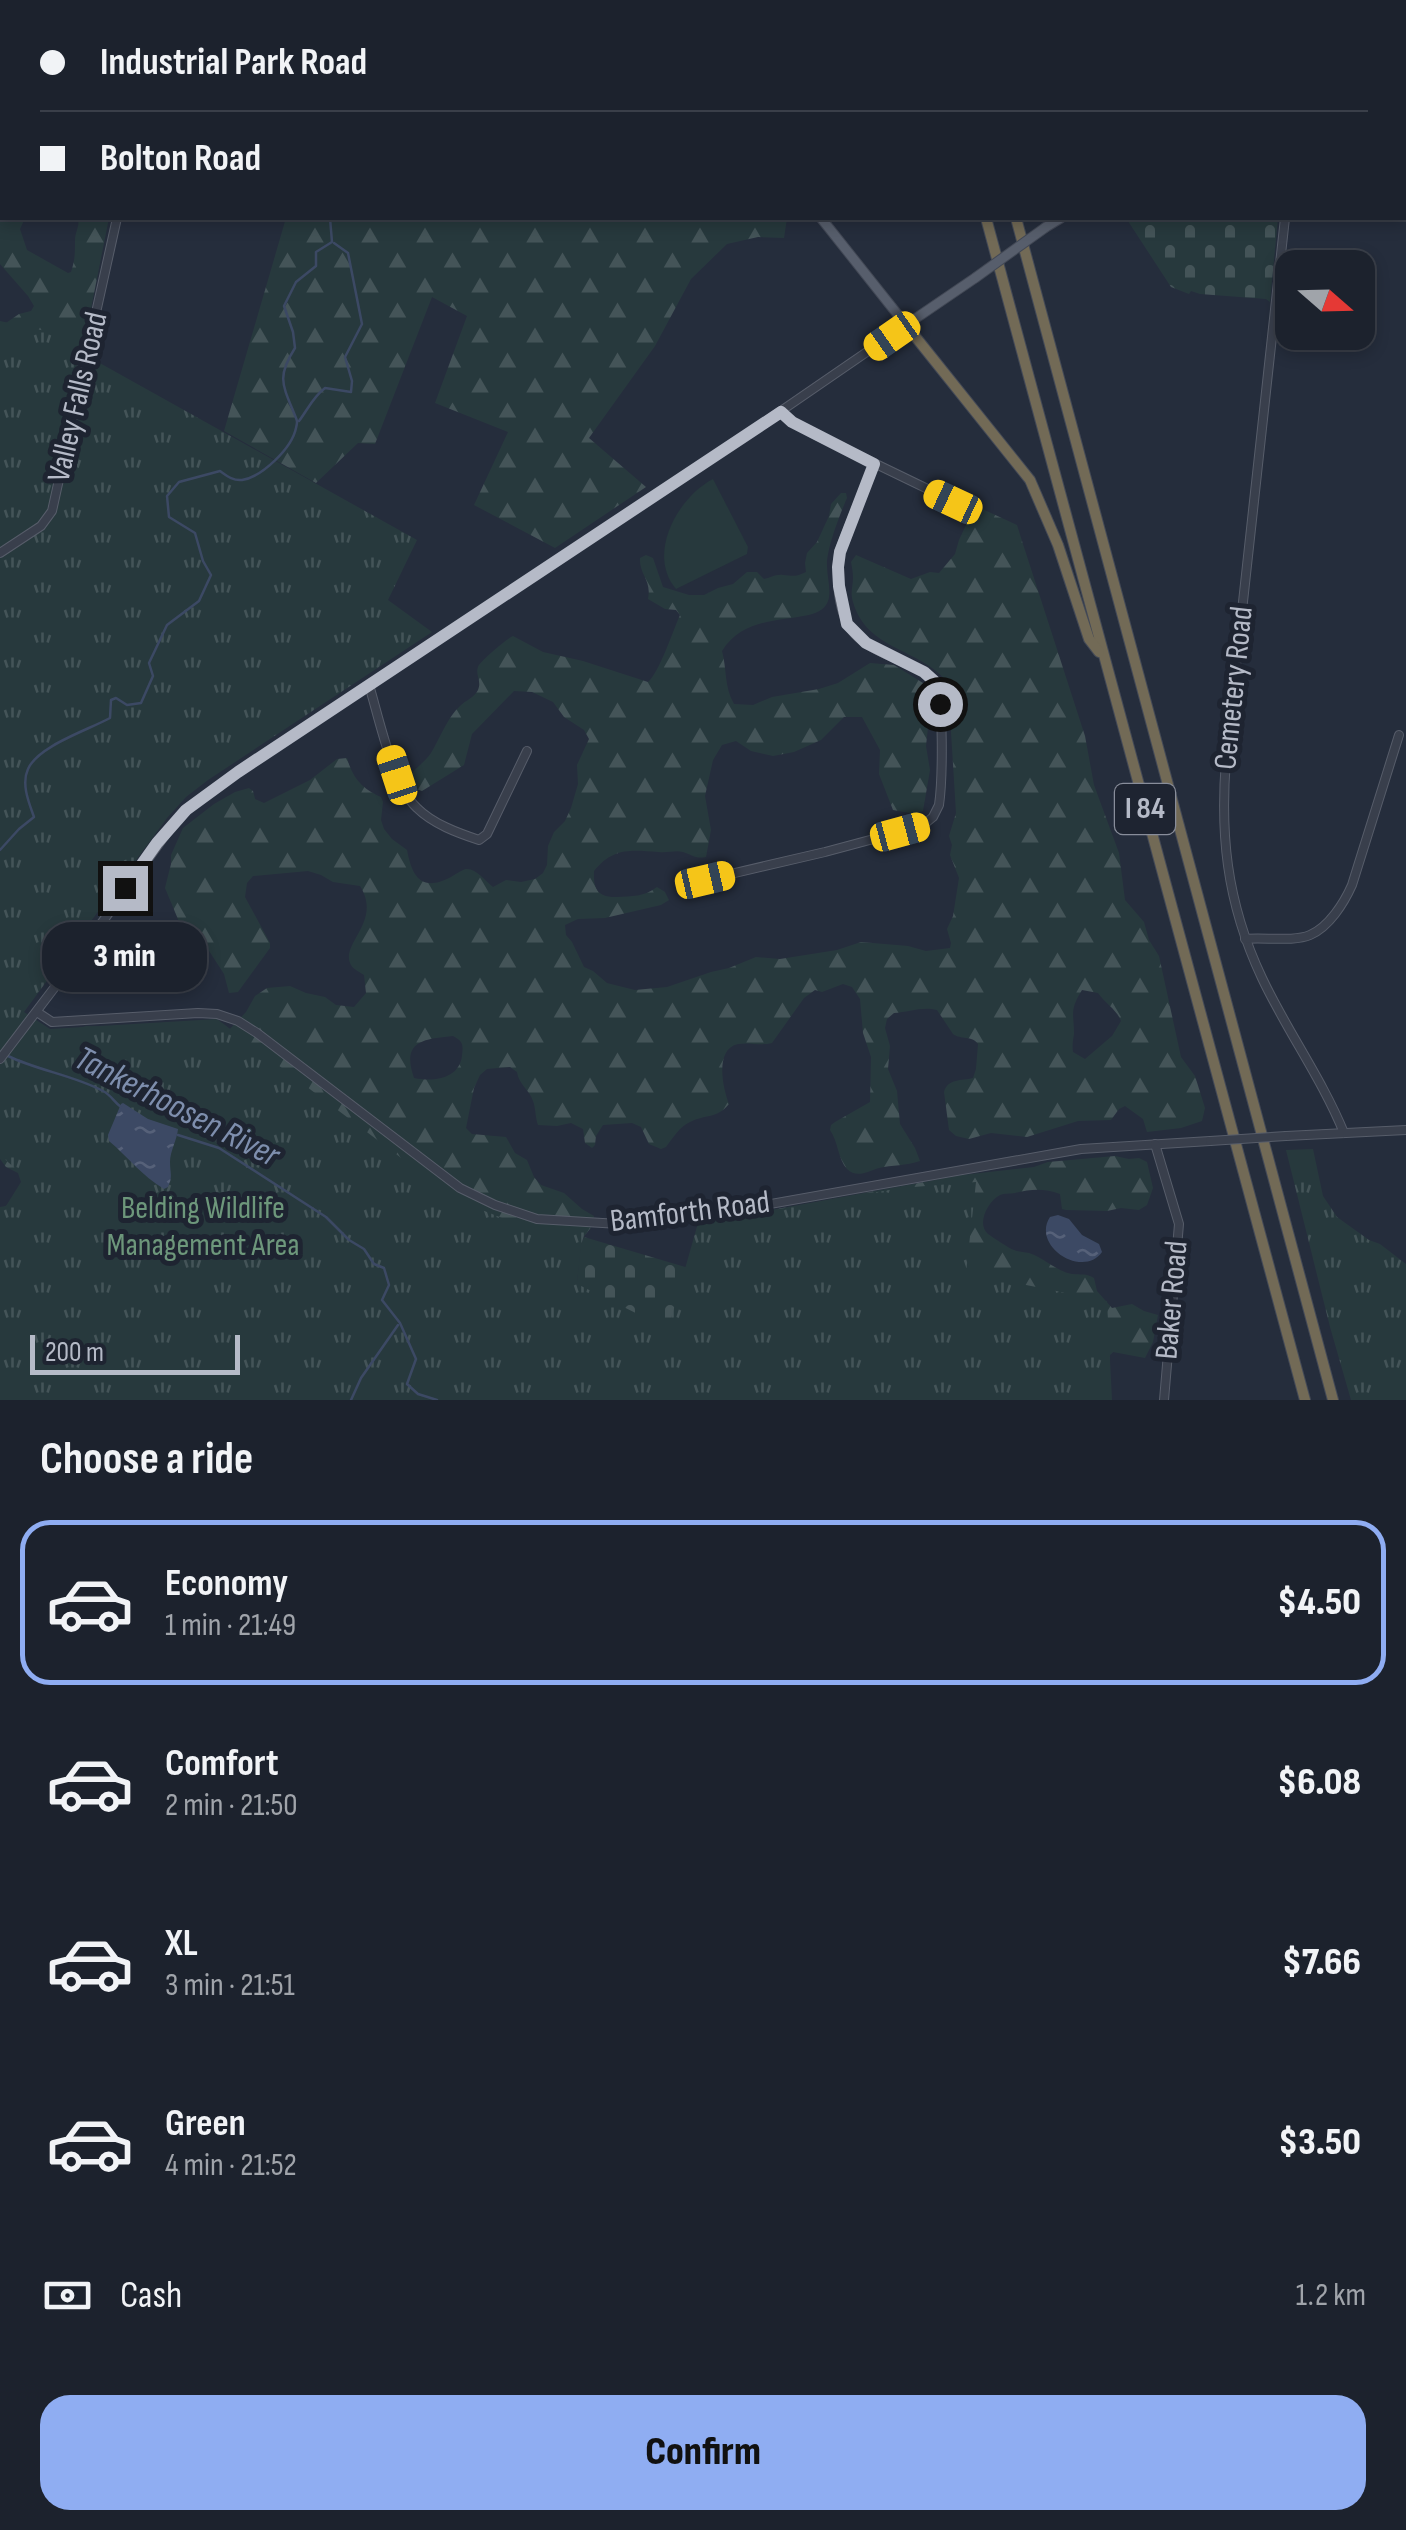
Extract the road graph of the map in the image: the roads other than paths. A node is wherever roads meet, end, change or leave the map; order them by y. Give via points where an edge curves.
1 (117, 220) edge
2 (822, 220) edge
3 (987, 220) edge
4 (1017, 220) edge
5 (1057, 220) edge
6 (1285, 220) edge
7 (906, 325) junction
8 (781, 412) junction
9 (874, 464) junction
10 (967, 508) dead end
11 (0, 553) edge
12 (1104, 659) junction
13 (369, 685) junction
14 (1399, 735) dead end
15 (527, 751) dead end
16 (681, 876) dead end
17 (1244, 938) junction
18 (37, 1012) junction
19 (0, 1059) edge
20 (1406, 1130) edge
21 (1344, 1134) junction
22 (1154, 1144) junction
23 (1164, 1400) edge
24 (1305, 1400) edge
25 (1334, 1400) edge

1 - 11 street, Valley Falls Road via 52,511
2 - 7 main road
3 - 12 highway, I 84
4 - 25 highway, I 84
5 - 7 main road, bridge
6 - 17 street, Cemetery Road via 1223,784 1225,852
7 - 8 street
7 - 12 highway via 1030,480 1089,639
8 - 9 street
8 - 13 street
9 - 10 street
9 - 16 street via 840,552 843,611 866,643 934,681 940,704 939,806 922,826 705,880
12 - 24 highway, I 84
13 - 15 street via 408,799 469,837 487,834
13 - 18 street via 186,810
14 - 17 street via 1344,902 1311,935
17 - 21 street, Cemetery Road
18 - 19 street
18 - 22 street, Bamforth Road via 52,1022 176,1012 238,1021 460,1188 551,1220 658,1221 1082,1149
20 - 21 street, Bamforth Road
21 - 22 street, Bamforth Road, bridge
22 - 23 street, Baker Road via 1179,1224

